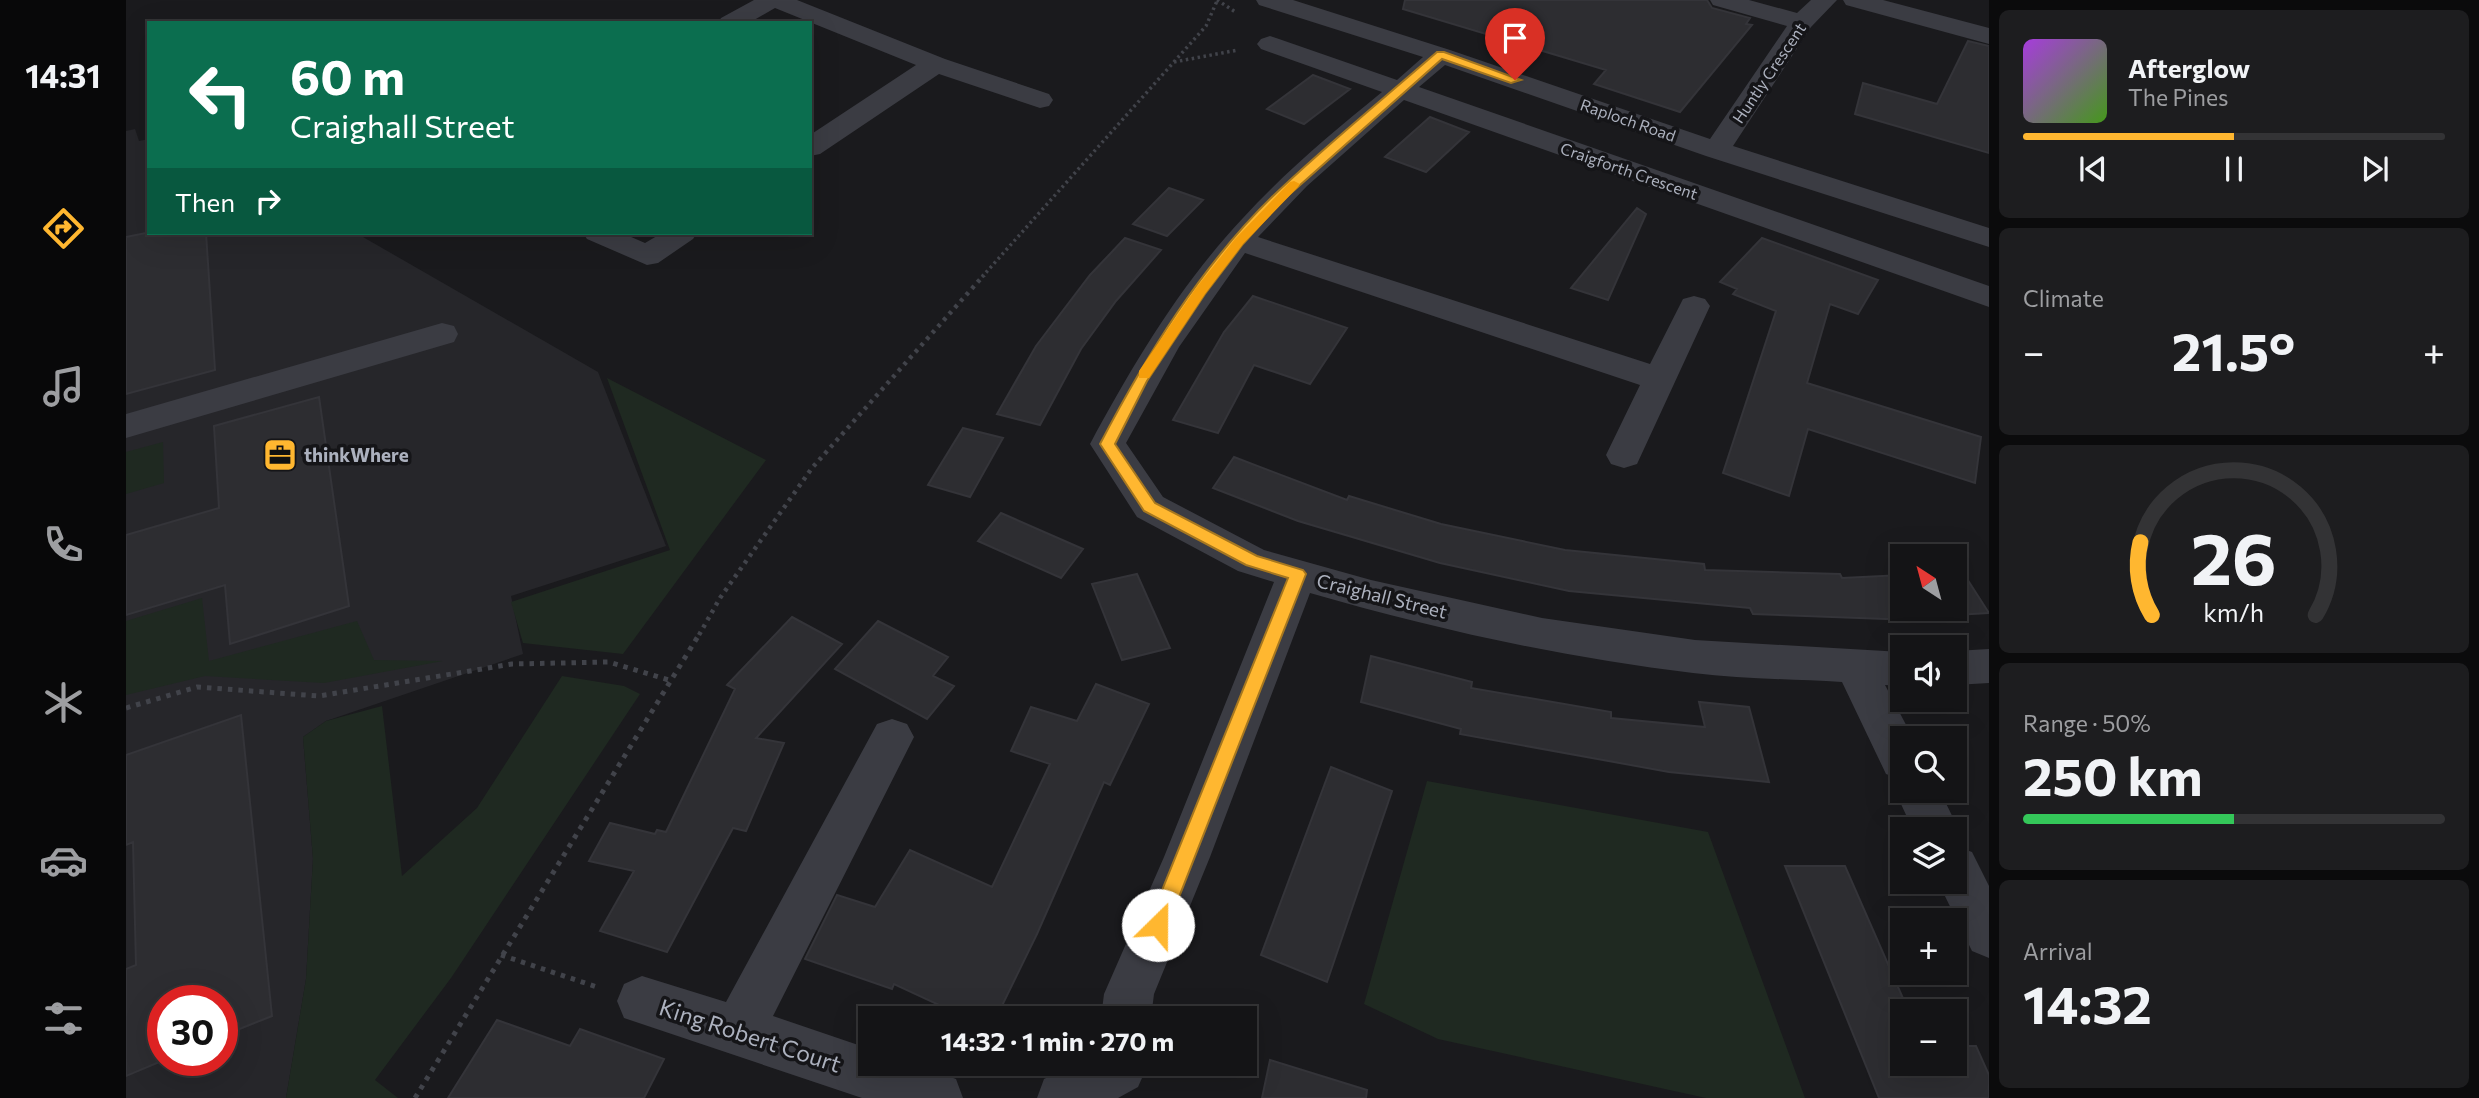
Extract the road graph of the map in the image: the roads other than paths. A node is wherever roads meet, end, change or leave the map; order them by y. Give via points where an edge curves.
1 (1268, 0) edge
2 (1723, 0) edge
3 (1825, 0) edge
4 (1855, 0) edge
5 (782, 1) edge
6 (735, 21) edge
7 (1802, 22) junction
8 (1989, 36) edge
9 (1270, 44) road end
10 (1441, 55) junction
11 (936, 64) junction
12 (1400, 91) junction
13 (1040, 100) dead end
14 (812, 147) edge
15 (1716, 150) junction
16 (602, 235) edge
17 (679, 235) edge
18 (1989, 238) edge
19 (1239, 242) junction
20 (1989, 297) edge
21 (1694, 306) dead end
22 (442, 334) dead end
23 (1661, 380) junction
24 (126, 426) edge
25 (1624, 455) dead end
26 (1297, 574) junction
27 (1989, 666) edge
28 (1855, 667) junction
29 (1967, 667) edge
30 (1890, 668) edge
31 (892, 737) dead end
32 (1890, 737) edge
33 (1967, 890) edge
34 (1989, 935) edge
35 (642, 1001) road end
36 (1128, 1006) edge
37 (738, 1031) junction
38 (1123, 1077) edge
39 (937, 1098) edge
40 (1063, 1098) edge

1 - 10 street, Raploch Road
2 - 7 street
3 - 7 street, Huntly Crescent
4 - 8 street
5 - 6 street
5 - 11 street
7 - 15 street, Huntly Crescent
9 - 12 street, Craigforth Crescent
10 - 12 street, Craighall Street
10 - 15 street, Raploch Road
11 - 13 street
11 - 14 street
12 - 19 street, Craighall Street via 1277,200
12 - 20 street, Craigforth Crescent
15 - 18 street, Raploch Road
16 - 17 street via 647,256
19 - 23 street
19 - 26 street, Craighall Street via 1141,380 1108,444 1150,507 1252,561
21 - 23 street
22 - 24 street
23 - 25 street
26 - 28 street, Craighall Street via 1542,634 1695,657
26 - 36 street
27 - 29 street
28 - 30 street, Craighall Street
28 - 32 street
31 - 37 street
33 - 34 street
35 - 37 street, King Robert Court
37 - 39 street, King Robert Court
38 - 40 street

